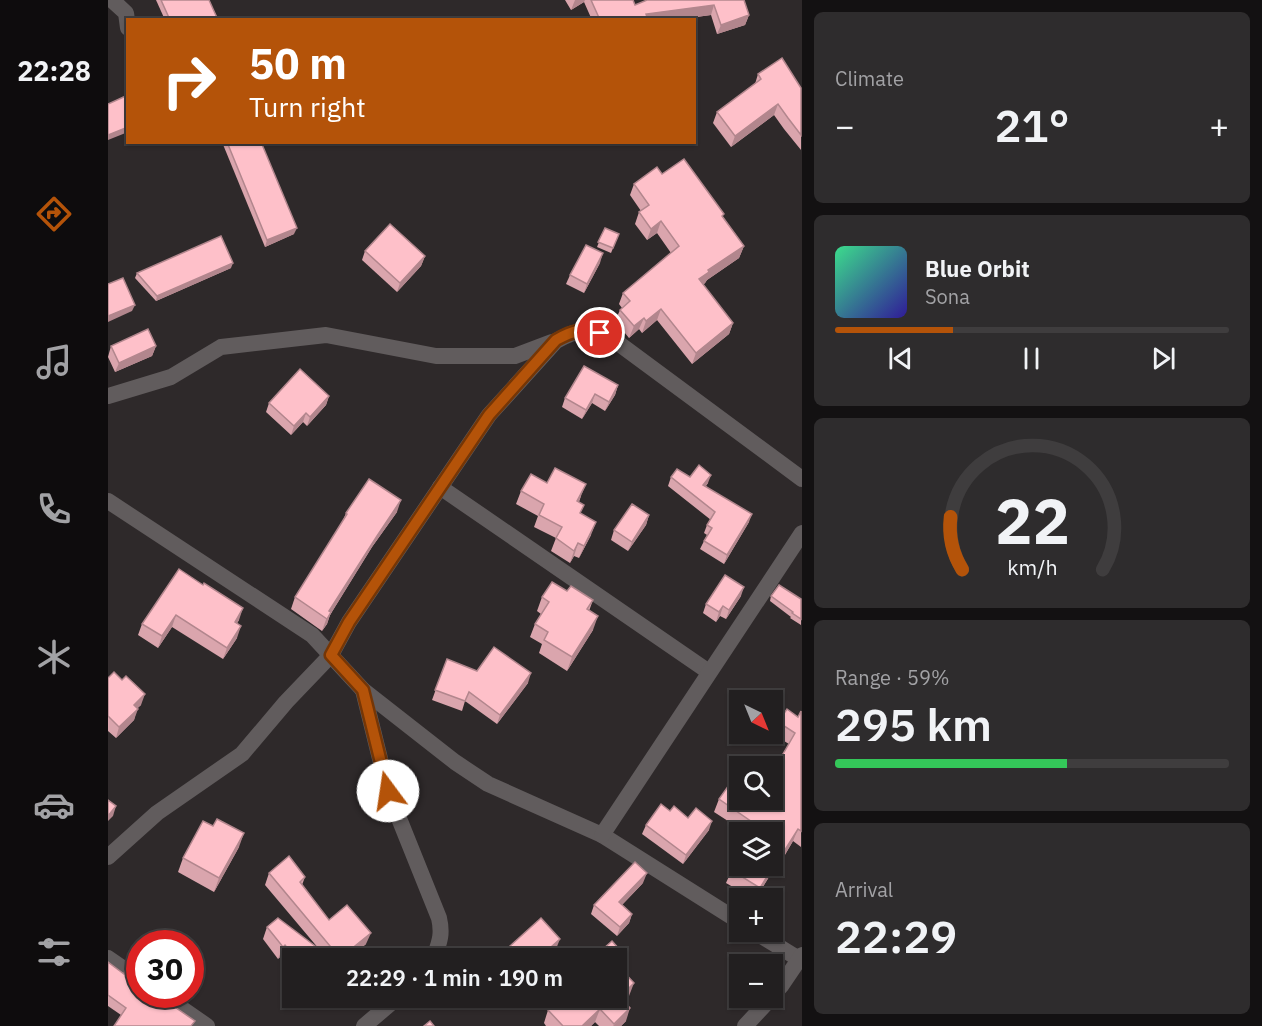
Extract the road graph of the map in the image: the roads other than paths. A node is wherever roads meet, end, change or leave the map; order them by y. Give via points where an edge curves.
1 (112, 0) edge
2 (127, 18) edge
3 (556, 340) junction
4 (108, 396) edge
5 (801, 479) edge
6 (440, 487) junction
7 (108, 501) edge
8 (801, 533) edge
9 (331, 655) junction
10 (709, 672) junction
11 (363, 690) junction
12 (602, 835) junction
13 (108, 857) edge
14 (729, 915) edge
15 (773, 942) edge
16 (438, 948) edge
17 (800, 957) edge
18 (108, 958) edge
19 (126, 970) edge
20 (783, 983) edge
21 (181, 1008) edge
22 (385, 1008) edge
23 (762, 1008) edge
24 (207, 1026) edge
25 (364, 1026) edge
26 (745, 1026) edge

1 - 2 street
3 - 4 street via 515,356 436,356 326,335 220,347 171,378
3 - 5 street via 585,330 614,340
3 - 6 street via 489,415
6 - 9 street
6 - 10 street
7 - 9 street via 312,634
8 - 10 street
9 - 11 street
9 - 13 street via 242,754 157,813
10 - 12 street
11 - 12 street via 488,784
11 - 16 street via 388,791 439,918 442,929
12 - 14 street
15 - 17 street
17 - 20 street
18 - 19 street
21 - 24 street
22 - 25 street
23 - 26 street

